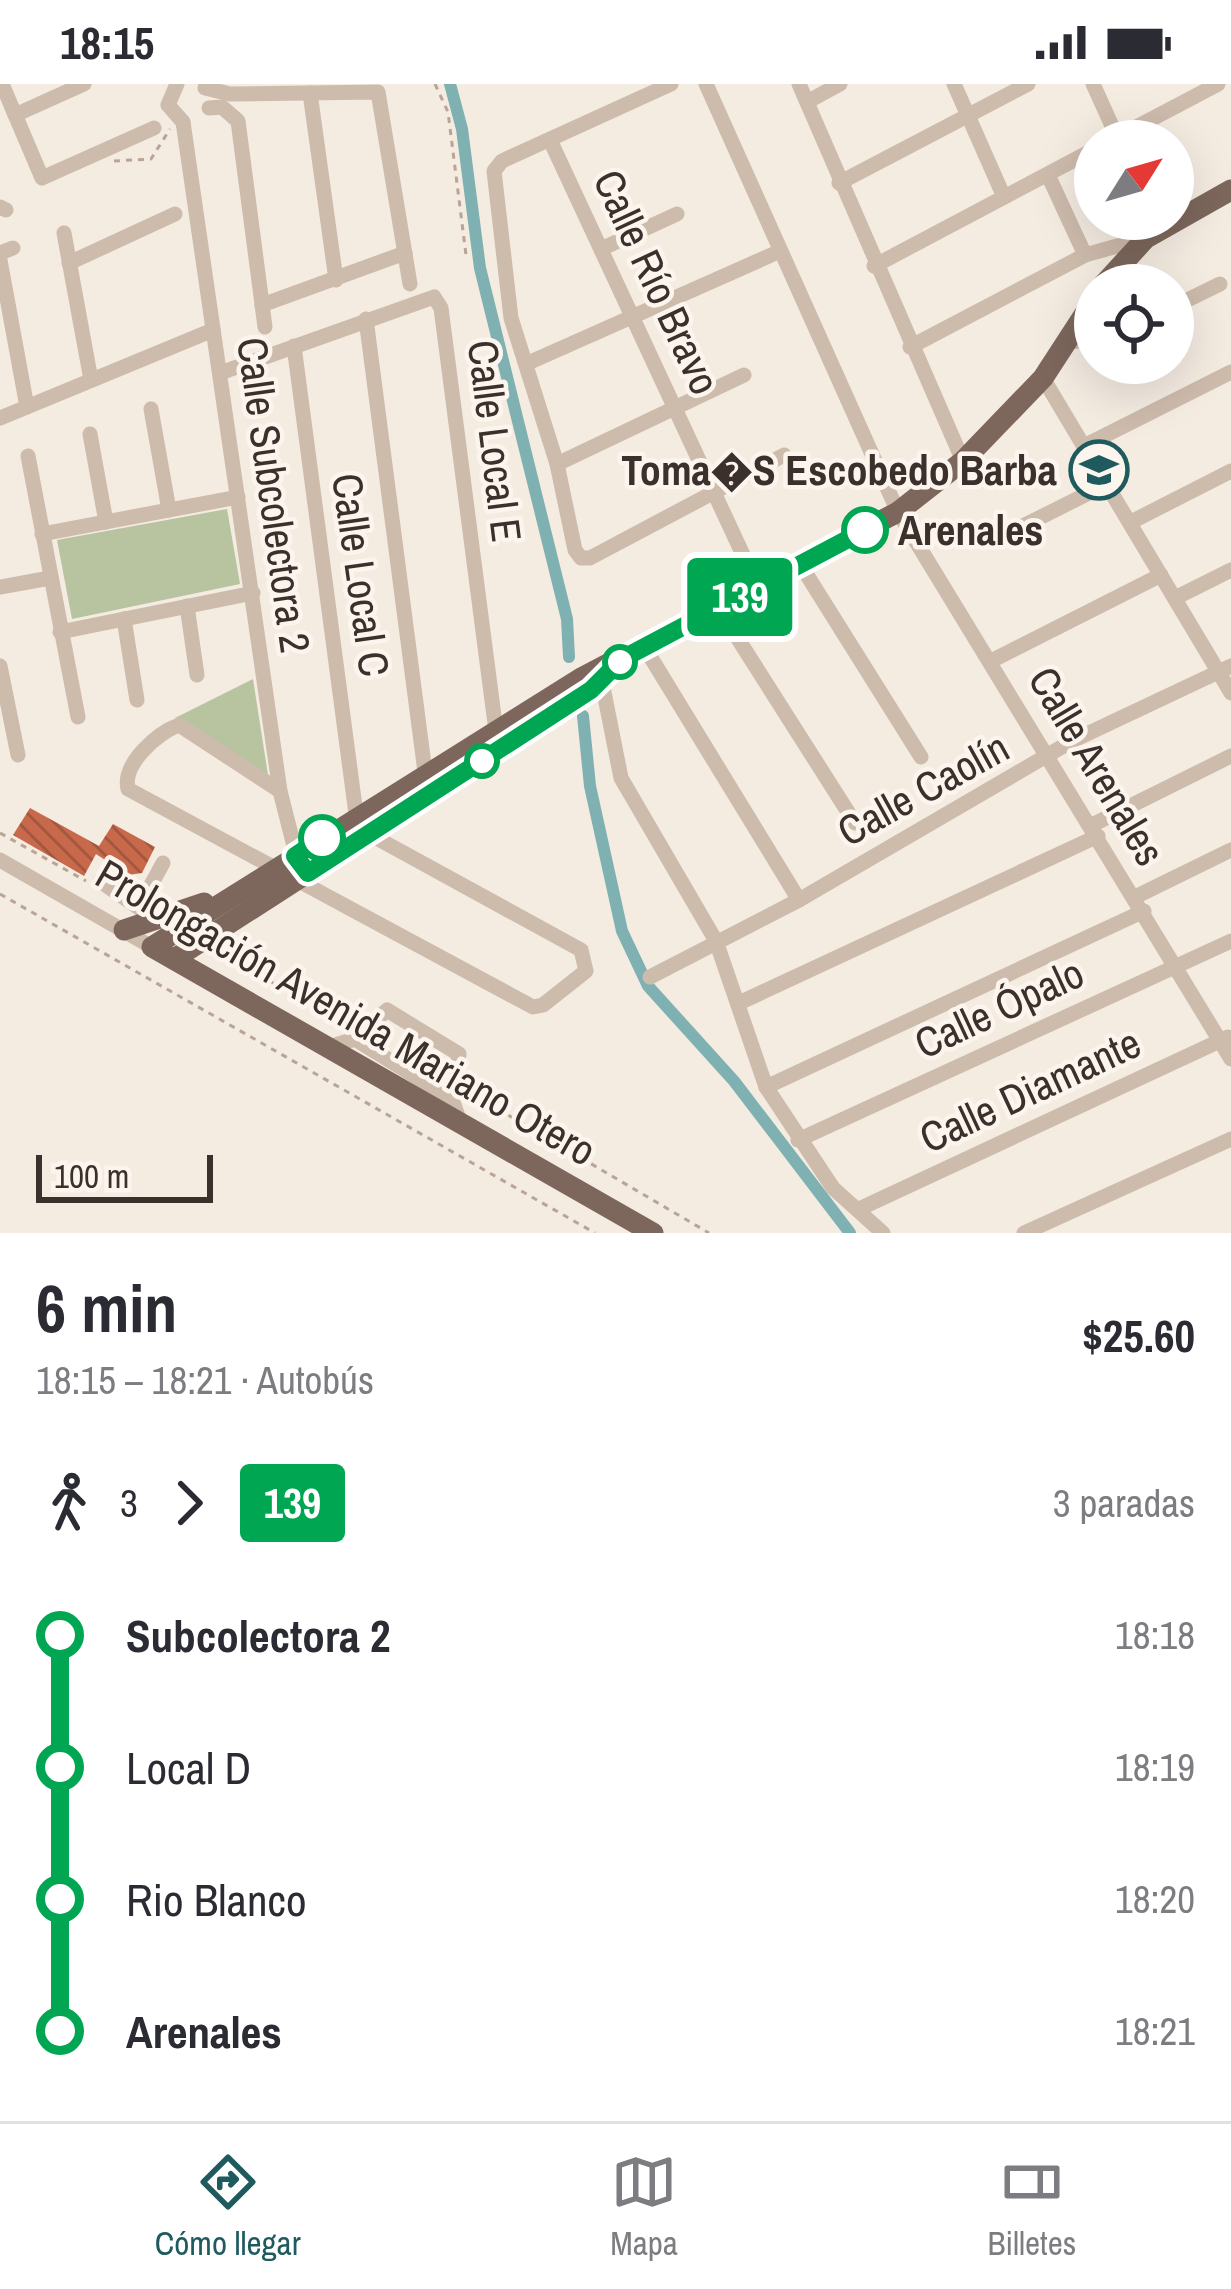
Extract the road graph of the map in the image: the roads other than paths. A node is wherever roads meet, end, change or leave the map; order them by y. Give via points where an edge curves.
1 (2, 84) edge
2 (84, 84) edge
3 (176, 84) edge
4 (671, 84) edge
5 (706, 84) edge
6 (799, 84) edge
7 (840, 84) edge
8 (954, 84) edge
9 (1028, 84) edge
10 (1093, 84) edge
11 (1218, 84) edge
12 (203, 86) edge
13 (310, 93) junction
14 (807, 102) junction
15 (208, 108) junction
16 (15, 115) junction
17 (968, 116) junction
18 (178, 118) junction
19 (1107, 120) edge
20 (1150, 120) edge
21 (154, 128) dead end
22 (550, 140) junction
23 (1074, 161) edge
24 (1048, 175) junction
25 (839, 183) junction
26 (1231, 190) edge
27 (1004, 197) junction
28 (1194, 211) edge
29 (175, 214) dead end
30 (677, 214) dead end
31 (64, 232) dead end
32 (1139, 240) edge
33 (1144, 240) edge
34 (601, 249) junction
35 (778, 252) junction
36 (405, 253) junction
37 (4, 254) edge
38 (1085, 255) junction
39 (70, 263) junction
40 (1122, 264) edge
41 (874, 266) junction
42 (336, 280) junction
43 (410, 284) dead end
44 (1220, 284) dead end
45 (1194, 297) edge
46 (262, 305) junction
47 (633, 317) junction
48 (366, 320) junction
49 (265, 327) dead end
50 (213, 330) junction
51 (1074, 330) edge
52 (1067, 341) junction
53 (1074, 341) edge
54 (294, 346) junction
55 (910, 347) junction
56 (528, 364) junction
57 (1231, 372) edge
58 (220, 373) junction
59 (744, 375) dead end
60 (1042, 379) junction
61 (92, 380) junction
62 (27, 407) junction
63 (676, 408) junction
64 (151, 409) dead end
65 (0, 418) edge
66 (90, 434) dead end
67 (1084, 446) junction
68 (784, 455) dead end
69 (28, 456) dead end
70 (963, 461) junction
71 (557, 464) junction
72 (1231, 471) edge
73 (1107, 484) junction
74 (714, 491) junction
75 (238, 497) junction
76 (169, 510) junction
77 (898, 512) junction
78 (106, 522) junction
79 (1131, 522) junction
80 (42, 534) junction
81 (999, 538) dead end
82 (800, 564) junction
83 (1231, 570) edge
84 (1161, 575) junction
85 (50, 578) junction
86 (0, 587) edge
87 (758, 587) junction
88 (253, 593) junction
89 (1175, 598) junction
90 (187, 606) junction
91 (719, 609) junction
92 (124, 619) junction
93 (61, 632) junction
94 (645, 648) junction
95 (991, 661) junction
96 (0, 666) edge
97 (1225, 669) edge
98 (197, 675) dead end
99 (600, 675) junction
100 (1231, 693) edge
101 (137, 700) dead end
102 (78, 717) dead end
103 (497, 739) junction
104 (18, 755) dead end
105 (1231, 756) edge
106 (920, 757) dead end
107 (1052, 758) junction
108 (425, 772) junction
109 (280, 790) junction
110 (356, 814) junction
111 (855, 823) dead end
112 (1095, 830) junction
113 (371, 835) junction
114 (1231, 850) edge
115 (0, 860) edge
116 (163, 862) dead end
117 (295, 868) junction
118 (100, 881) dead end
119 (238, 891) junction
120 (799, 900) junction
121 (1139, 904) junction
122 (147, 913) junction
123 (124, 930) junction
124 (206, 938) junction
125 (716, 940) junction
126 (1231, 941) edge
127 (152, 947) junction
128 (174, 959) junction
129 (1178, 966) junction
130 (650, 977) dead end
131 (208, 978) junction
132 (739, 1003) junction
133 (1227, 1038) edge
134 (356, 1039) junction
135 (329, 1047) junction
136 (1231, 1059) edge
137 (766, 1087) junction
138 (452, 1099) junction
139 (460, 1122) junction
140 (1231, 1139) edge
141 (798, 1140) junction
142 (859, 1209) junction
143 (653, 1233) edge
144 (883, 1233) edge
145 (1024, 1233) edge

1 - 16 street
2 - 16 street
3 - 18 street, Calle Subcolectora 2 via 168,105
4 - 22 street
5 - 35 street, Calle Arenales
6 - 14 street
7 - 14 street
8 - 17 street
9 - 17 street
10 - 19 street
11 - 20 street
12 - 13 street via 230,94
12 - 15 street
13 - 36 street via 378,92
13 - 42 street
14 - 25 street
15 - 18 street via 199,120
15 - 46 street via 221,107 238,121
16 - 21 street via 42,178
17 - 25 street
17 - 27 street
18 - 50 street, Calle Subcolectora 2
22 - 34 street, Calle Río Bravo
22 - 56 street via 496,165 512,318
23 - 24 street
24 - 27 street
24 - 38 street
25 - 41 street
26 - 28 main road
27 - 41 street
29 - 39 street
30 - 34 street
31 - 39 street
32 - 38 street
33 - 40 main road
34 - 47 street, Calle Río Bravo
35 - 47 street
35 - 77 street, Calle Arenales
36 - 42 street
36 - 43 street
37 - 62 street
38 - 55 street
39 - 61 street
41 - 55 street
42 - 46 street
44 - 45 street
46 - 49 street
47 - 56 street
47 - 63 street, Calle Río Bravo
48 - 54 street, Calle Local E
48 - 103 street, Calle Local E via 423,298 434,297 441,308
48 - 108 street
50 - 58 street, Calle Subcolectora 2
50 - 61 street
51 - 52 main road
52 - 53 street
52 - 60 main road
54 - 58 street, Calle Local E
54 - 110 street, Calle Local C
55 - 70 street
56 - 71 street
57 - 67 street
58 - 75 street, Calle Subcolectora 2
59 - 63 street
60 - 67 street
60 - 70 main road
61 - 62 street
62 - 65 street
63 - 71 street
63 - 74 street, Calle Río Bravo
64 - 76 street
66 - 78 street
67 - 73 street
68 - 74 street
69 - 80 street
70 - 77 main road
71 - 74 street via 581,558
72 - 79 street
73 - 79 street
73 - 81 street
74 - 87 street, Calle Río Bravo
75 - 76 street
75 - 88 street, Calle Subcolectora 2
76 - 78 street
77 - 82 main road
77 - 95 street, Calle Arenales
78 - 80 street
79 - 84 street
80 - 85 street
82 - 87 main road
82 - 106 street
83 - 89 street
84 - 89 street
84 - 95 street
85 - 86 street
85 - 93 street
87 - 91 main road
88 - 90 street
88 - 109 street, Calle Subcolectora 2
89 - 97 street
90 - 92 street
90 - 98 street
91 - 94 main road
91 - 111 street
92 - 93 street
92 - 101 street
93 - 102 street
94 - 99 main road
94 - 120 street
95 - 107 street, Calle Arenales
96 - 104 street
97 - 100 street
97 - 107 street, Calle Caolín
99 - 103 main road
99 - 125 street via 626,792
103 - 108 main road
103 - 113 main road
105 - 112 street
107 - 112 street, Calle Arenales
107 - 120 street, Calle Caolín
108 - 110 main road
109 - 117 street, Calle Subcolectora 2
109 - 117 street via 179,725 125,778 128,789
110 - 117 main road
112 - 121 street, Calle Arenales
112 - 132 street
113 - 117 main road
113 - 117 street via 581,950 586,971 533,1007
114 - 121 street
115 - 123 street, Prolongación Avenida Mariano Otero
116 - 122 street
117 - 119 main road
117 - 124 main road
118 - 122 street
119 - 122 main road
119 - 127 main road
120 - 125 street, Calle Caolín
121 - 129 street, Calle Arenales
121 - 137 street
122 - 123 main road
123 - 127 street, Prolongación Avenida Mariano Otero
124 - 128 main road
124 - 131 main road via 199,956
125 - 130 street, Calle Caolín
125 - 132 street
126 - 129 street, Calle Ópalo
127 - 128 main road, Prolongación Avenida Mariano Otero
128 - 131 main road, Prolongación Avenida Mariano Otero
129 - 133 street, Calle Arenales
129 - 141 street, Calle Ópalo
131 - 135 main road, Prolongación Avenida Mariano Otero
132 - 137 street
133 - 136 street, Calle Arenales
133 - 142 street, Calle Diamante
134 - 135 street
134 - 138 street
134 - 138 street via 387,1010 456,1051
135 - 139 main road, Prolongación Avenida Mariano Otero
137 - 141 street
138 - 139 street
139 - 143 main road, Prolongación Avenida Mariano Otero
140 - 145 street
141 - 142 street
142 - 144 street

